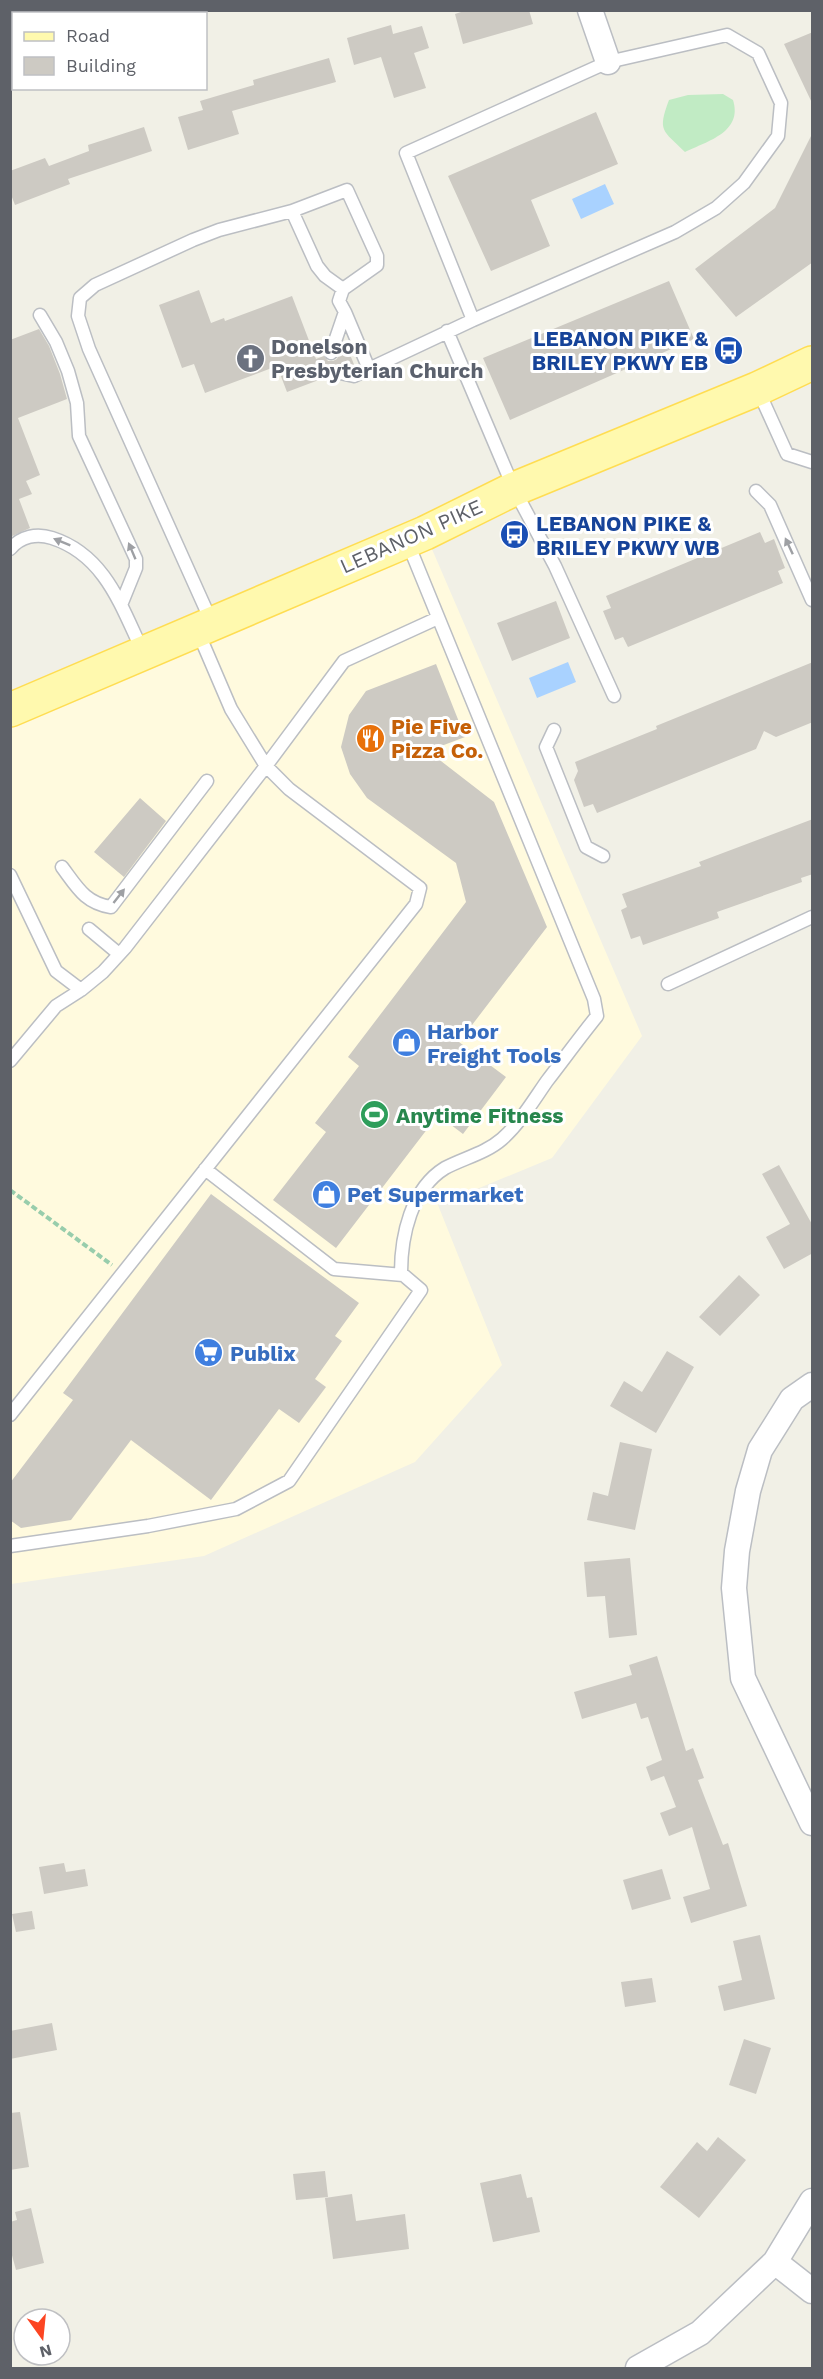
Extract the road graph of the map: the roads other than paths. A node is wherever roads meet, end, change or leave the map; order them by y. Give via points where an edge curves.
1 (591, 10) edge
2 (608, 62) junction
3 (292, 211) junction
4 (343, 289) junction
5 (345, 312) junction
6 (40, 315) dead end
7 (473, 320) junction
8 (447, 331) junction
9 (331, 353) dead end
10 (813, 363) edge
11 (369, 369) junction
12 (340, 373) dead end
13 (757, 388) junction
14 (813, 462) edge
15 (514, 489) junction
16 (756, 491) dead end
17 (406, 539) junction
18 (10, 549) edge
19 (813, 600) edge
20 (121, 605) junction
21 (438, 618) junction
22 (205, 627) junction
23 (144, 653) junction
24 (614, 696) dead end
25 (10, 710) edge
26 (554, 730) dead end
27 (266, 766) junction
28 (207, 782) dead end
29 (603, 856) dead end
30 (62, 867) dead end
31 (10, 875) edge
32 (813, 917) edge
33 (89, 929) dead end
34 (119, 954) junction
35 (668, 984) dead end
36 (81, 990) junction
37 (10, 1061) edge
38 (205, 1169) junction
39 (403, 1275) junction
40 (813, 1385) edge
41 (10, 1415) edge
42 (10, 1546) edge
43 (813, 1823) edge
44 (813, 2201) edge
45 (776, 2262) junction
46 (813, 2291) edge
47 (638, 2368) edge

1 - 2 street
2 - 7 lane via 406,153
2 - 7 lane via 727,35 758,53 781,103 778,136 744,183 716,208 675,232
3 - 4 lane via 317,266
3 - 4 lane via 347,190 377,256 377,265
3 - 22 lane via 193,240 95,285 80,298 78,316 89,349
4 - 5 lane via 339,301
5 - 9 lane
5 - 11 lane
20 -> 6 lane via 136,559 79,436 77,403 68,371
7 - 8 lane
8 - 11 lane
8 - 15 lane
10 - 13 main road, LEBANON PIKE
11 - 12 lane via 354,376
13 - 14 lane via 788,454
13 - 15 main road, LEBANON PIKE
15 - 17 main road, LEBANON PIKE
15 - 24 lane via 555,566
19 -> 16 lane via 770,505
17 - 21 lane
17 - 22 main road, LEBANON PIKE
20 -> 18 lane via 101,570 69,543 40,534
20 - 23 lane
21 - 27 lane via 344,661
21 - 39 lane via 594,999 597,1016 501,1140 444,1169 418,1195 401,1255
22 - 23 main road, LEBANON PIKE
22 - 27 lane via 231,709
23 - 25 main road, LEBANON PIKE
26 - 29 lane via 546,747 552,767 585,847
27 - 34 lane
27 - 38 lane via 290,789 420,888 416,904
30 -> 28 lane via 84,896 96,905 111,907
31 - 36 lane via 56,971
32 - 35 lane
33 - 34 lane
34 - 36 lane
36 - 37 lane via 56,1006
38 - 39 lane via 334,1269
38 - 41 lane
39 - 42 lane via 421,1290 289,1481 237,1509
40 - 43 street via 792,1399 760,1450 746,1501 734,1588 743,1678
44 - 45 street
45 - 46 street
45 - 47 street via 700,2333

